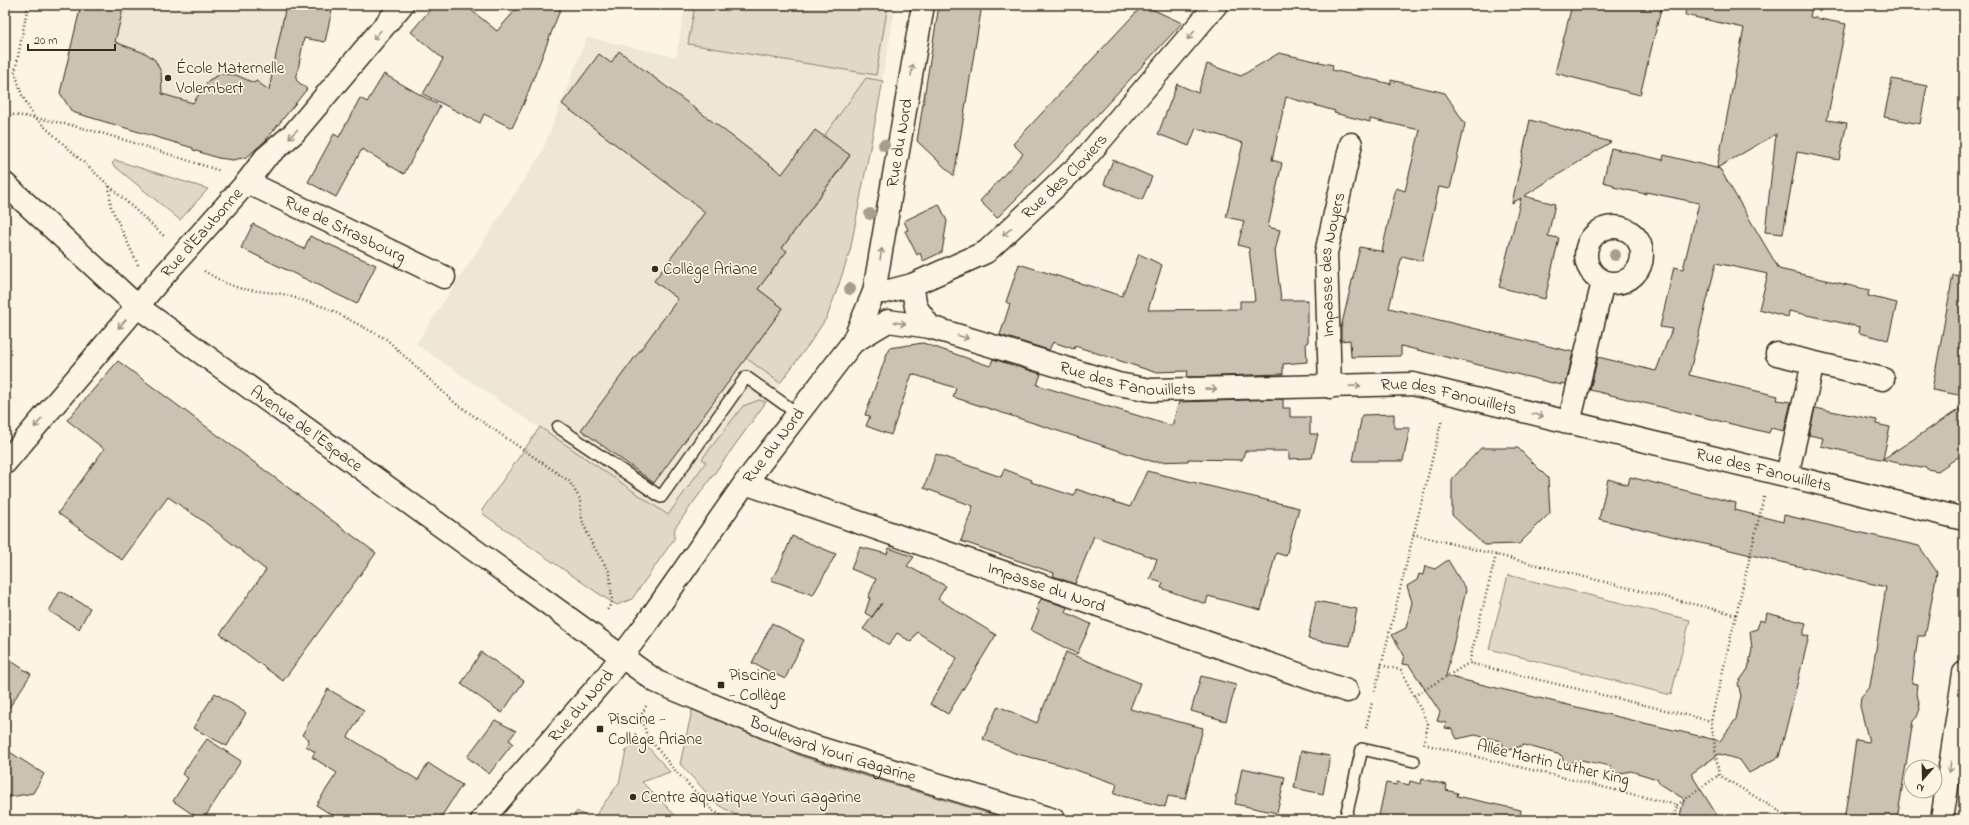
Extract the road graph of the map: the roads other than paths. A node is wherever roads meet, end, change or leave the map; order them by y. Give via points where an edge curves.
1 (402, 5) edge
2 (923, 5) edge
3 (1216, 5) edge
4 (1351, 144) dead end
5 (247, 182) junction
6 (5, 184) edge
7 (444, 277) dead end
8 (1603, 282) dead end
9 (912, 285) junction
10 (874, 292) junction
11 (138, 307) junction
12 (930, 327) junction
13 (853, 342) junction
14 (1777, 354) dead end
15 (1813, 362) junction
16 (1883, 379) dead end
17 (1330, 387) junction
18 (798, 414) junction
19 (1569, 423) junction
20 (558, 427) dead end
21 (5, 463) edge
22 (1778, 473) junction
23 (745, 483) junction
24 (1964, 518) edge
25 (622, 656) junction
26 (1964, 673) edge
27 (1347, 691) dead end
28 (1414, 761) dead end
29 (482, 820) edge
30 (1054, 820) edge
31 (1345, 820) edge
32 (1942, 820) edge

1 -> 5 street, Rue d'Eaubonne via 294,133 265,158
10 -> 2 street, Rue du Nord
3 -> 9 street, Rue des Cloviers via 1082,162 986,252
4 - 17 street, Impasse des Noyers via 1326,253
5 - 7 street, Rue de Strasbourg
5 - 11 street, Rue d'Eaubonne
6 - 11 street, Avenue de l'Espace
8 - 19 street
9 - 10 street, Rue des Cloviers
9 - 12 street via 916,307
10 - 13 street, Rue du Nord
11 -> 21 street, Rue d'Eaubonne
11 - 25 street, Avenue de l'Espace
13 -> 12 street, Rue des Fanouillets via 888,321
12 -> 17 street, Rue des Fanouillets via 1118,384 1151,390
13 - 18 street, Rue du Nord
14 - 15 street
15 - 16 street
15 - 22 street
17 -> 19 street, Rue des Fanouillets via 1413,384
18 - 20 lane via 746,377 661,497
18 - 23 street, Rue du Nord
19 - 22 street, Rue des Fanouillets
22 - 24 street, Rue des Fanouillets
23 - 25 street, Rue du Nord
23 - 27 street, Impasse du Nord
25 - 29 street, Rue du Nord
25 - 30 street, Boulevard Youri Gagarine via 658,682 806,744
26 -> 32 street
28 - 31 lane via 1362,749

